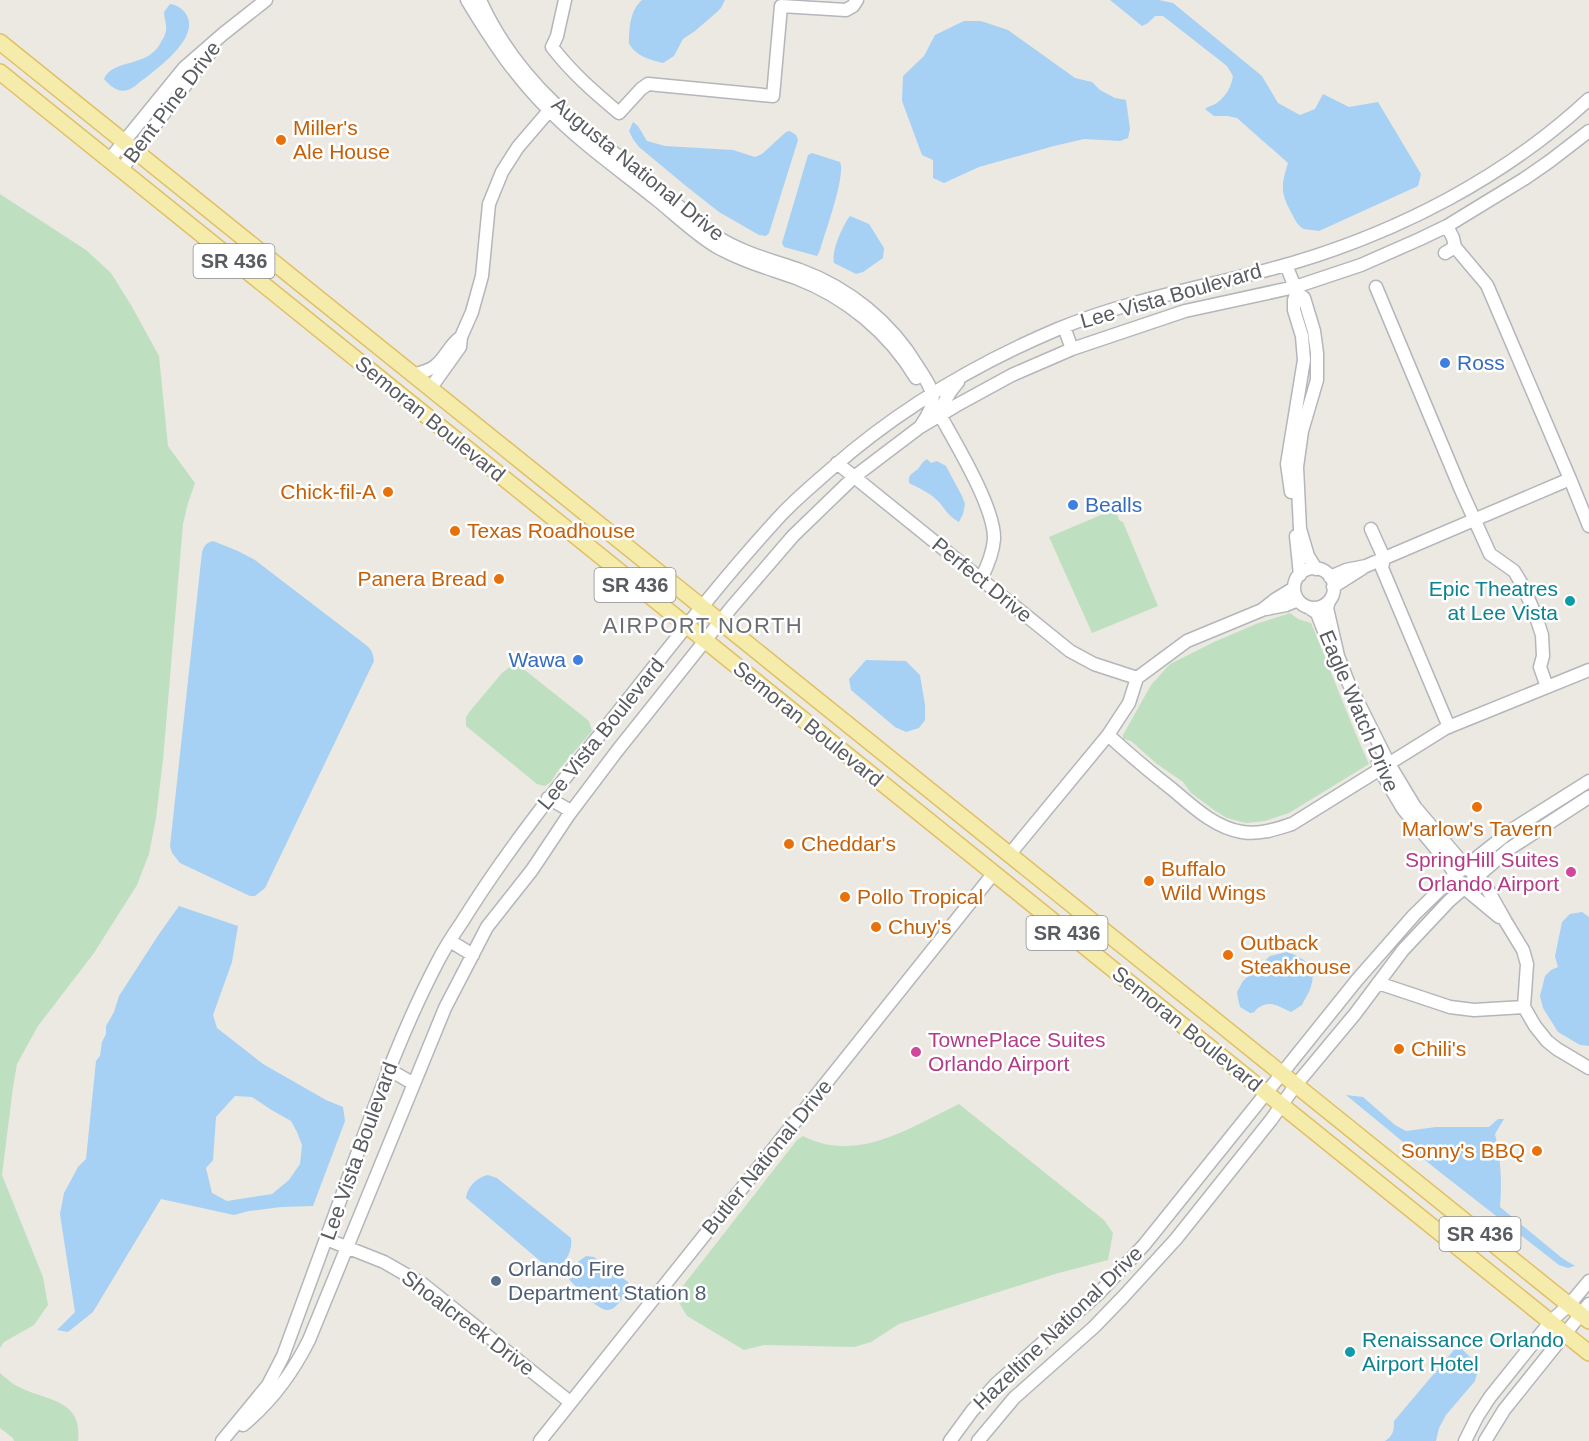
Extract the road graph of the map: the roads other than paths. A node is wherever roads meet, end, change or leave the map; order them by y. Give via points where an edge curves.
1 (266, 0) edge
2 (467, 0) edge
3 (480, 0) edge
4 (565, 0) edge
5 (857, 0) edge
6 (223, 34) junction
7 (0, 42) edge
8 (0, 72) edge
9 (1589, 99) edge
10 (551, 107) junction
11 (1589, 131) edge
12 (123, 141) junction
13 (136, 152) junction
14 (109, 160) junction
15 (121, 170) junction
16 (1447, 226) junction
17 (1286, 265) junction
18 (1376, 287) dead end
19 (1296, 290) junction
20 (1064, 327) junction
21 (461, 337) junction
22 (1072, 349) junction
23 (346, 351) junction
24 (966, 374) junction
25 (412, 375) junction
26 (430, 389) junction
27 (930, 394) junction
28 (407, 400) junction
29 (461, 414) junction
30 (940, 415) junction
31 (920, 427) junction
32 (837, 463) junction
33 (854, 477) junction
34 (1570, 479) junction
35 (1475, 520) junction
36 (1589, 526) edge
37 (1371, 529) dead end
38 (1384, 558) junction
39 (1316, 569) junction
40 (1300, 575) junction
41 (981, 579) junction
42 (1332, 582) junction
43 (1300, 598) junction
44 (1329, 601) junction
45 (702, 608) junction
46 (720, 622) junction
47 (687, 626) junction
48 (706, 642) junction
49 (1589, 670) edge
50 (1137, 678) junction
51 (1547, 687) junction
52 (1449, 727) junction
53 (1108, 735) junction
54 (1384, 767) junction
55 (1589, 781) edge
56 (1589, 797) edge
57 (548, 798) junction
58 (572, 811) junction
59 (963, 849) junction
60 (1009, 855) junction
61 (1466, 867) junction
62 (993, 874) junction
63 (1455, 875) junction
64 (1476, 876) junction
65 (1039, 880) junction
66 (1463, 887) junction
67 (1506, 922) junction
68 (450, 941) junction
69 (472, 955) junction
70 (1377, 983) junction
71 (1524, 1007) junction
72 (1589, 1068) edge
73 (388, 1069) junction
74 (1281, 1074) junction
75 (414, 1084) junction
76 (1295, 1086) junction
77 (1267, 1093) junction
78 (1282, 1105) junction
79 (326, 1239) junction
80 (348, 1247) junction
81 (1589, 1281) edge
82 (1582, 1312) edge
83 (1551, 1322) junction
84 (1565, 1334) junction
85 (1589, 1353) edge
86 (570, 1402) junction
87 (223, 1441) edge
88 (540, 1441) edge
89 (951, 1441) edge
90 (978, 1441) edge
91 (1465, 1441) edge
92 (1485, 1441) edge

1 - 6 street, Bent Pine Drive
2 - 10 street, Augusta National Drive via 520,78
3 - 10 street, Augusta National Drive via 502,40
4 - 5 street via 552,48 586,86 619,113 648,84 772,96 781,6 846,10
6 - 12 street, Bent Pine Drive via 184,68
6 - 13 street, Bent Pine Drive
7 - 12 main road, Semoran Boulevard / SR 436
8 - 14 main road, Semoran Boulevard / SR 436
9 - 17 street, Lee Vista Boulevard via 1513,159 1425,211 1382,232
10 - 21 street via 502,172 489,204 482,276
10 - 27 street, Augusta National Drive via 720,238 833,285 866,307 908,350
11 - 16 street, Lee Vista Boulevard via 1550,161
12 - 13 main road, Semoran Boulevard / SR 436
12 - 14 street, Bent Pine Drive
13 - 15 street, Bent Pine Drive
13 - 25 main road, Semoran Boulevard / SR 436
14 - 15 main road, Semoran Boulevard / SR 436
15 - 23 main road, Semoran Boulevard / SR 436
16 - 19 street, Lee Vista Boulevard
16 - 34 street via 1453,238 1450,250 1487,285
17 - 19 street
17 - 20 street, Lee Vista Boulevard via 1140,301
18 - 35 street
19 - 22 street, Lee Vista Boulevard via 1185,311
19 - 39 street via 1304,298 1317,353 1317,380 1302,431 1297,467 1300,529
19 - 40 street via 1294,310 1304,360 1287,464
20 - 22 street
20 - 24 street, Lee Vista Boulevard
21 - 25 street via 435,366
21 - 26 street via 460,347
22 - 30 street, Lee Vista Boulevard
23 - 26 main road via 398,380
23 - 28 main road, Semoran Boulevard / SR 436
24 - 27 street, Lee Vista Boulevard
24 - 30 street via 949,392
25 - 26 main road, Semoran Boulevard / SR 436
26 - 29 main road, Semoran Boulevard / SR 436
27 - 31 street via 931,409
27 - 32 street, Lee Vista Boulevard
28 - 29 main road via 425,399
28 - 47 main road, Semoran Boulevard / SR 436
29 - 45 main road, Semoran Boulevard / SR 436
30 - 31 street, Lee Vista Boulevard
30 - 41 street via 992,518 994,539
31 - 33 street, Lee Vista Boulevard
32 - 33 street, Perfect Drive
32 - 45 street, Lee Vista Boulevard via 782,514
33 - 41 street, Perfect Drive
33 - 46 street, Lee Vista Boulevard via 793,536
34 - 35 street
34 - 36 street
35 - 38 street
35 - 51 street via 1490,554 1514,571 1526,592 1542,636 1540,667
37 - 38 street
38 - 42 street
38 - 52 street via 1382,568
39 - 40 street
39 - 42 street
40 - 43 street
41 - 50 street, Perfect Drive via 1070,651 1094,664
42 - 44 street, Eagle Watch Drive
43 - 44 street, Eagle Watch Drive via 1319,607
43 - 50 street via 1187,641
43 - 54 street, Eagle Watch Drive via 1317,613 1345,687
44 - 54 street, Eagle Watch Drive via 1326,608 1338,656
45 - 46 main road, Semoran Boulevard / SR 436
45 - 47 street, Lee Vista Boulevard
46 - 48 street, Lee Vista Boulevard
46 - 60 main road, Semoran Boulevard / SR 436
47 - 48 main road, Semoran Boulevard / SR 436
47 - 57 street, Lee Vista Boulevard
48 - 58 street, Lee Vista Boulevard
48 - 59 main road, Semoran Boulevard / SR 436
49 - 51 street
50 - 53 street via 1129,703
51 - 52 street
52 - 54 street
53 - 54 street via 1202,813 1225,827 1243,832 1266,832 1292,824
53 - 60 street
54 - 61 street, Eagle Watch Drive
54 - 63 street, Eagle Watch Drive via 1403,809
55 - 61 street, Hazeltine National Drive via 1513,829
56 - 64 street, Hazeltine National Drive via 1509,849
57 - 58 street
57 - 68 street, Lee Vista Boulevard
58 - 69 street, Lee Vista Boulevard via 487,927
59 - 60 main road via 991,856
59 - 62 main road, Semoran Boulevard / SR 436
60 - 65 main road, Semoran Boulevard / SR 436
61 - 63 street, Hazeltine National Drive
61 - 64 street, Eagle Watch Drive
62 - 65 main road via 1011,873
62 - 77 main road, Semoran Boulevard / SR 436
62 - 86 street, Butler National Drive
63 - 66 street, Eagle Watch Drive
63 - 74 street, Hazeltine National Drive via 1384,947
64 - 66 street, Hazeltine National Drive
64 - 67 street, Eagle Watch Drive
65 - 74 main road, Semoran Boulevard / SR 436
66 - 67 street, Eagle Watch Drive
66 - 70 street, Hazeltine National Drive
67 - 71 street, Eagle Watch Drive via 1527,964
68 - 69 street
68 - 73 street, Lee Vista Boulevard
69 - 75 street, Lee Vista Boulevard
70 - 71 street via 1450,1007
70 - 76 street, Hazeltine National Drive
71 - 72 street via 1547,1041
73 - 75 street
73 - 79 street, Lee Vista Boulevard
74 - 76 main road, Semoran Boulevard / SR 436
74 - 77 street, Hazeltine National Drive
75 - 80 street, Lee Vista Boulevard
76 - 78 street, Hazeltine National Drive
76 - 82 main road, Semoran Boulevard / SR 436
77 - 78 main road, Semoran Boulevard / SR 436
77 - 89 street, Hazeltine National Drive via 1131,1260 1088,1304 996,1384
78 - 83 main road, Semoran Boulevard / SR 436
78 - 90 street, Hazeltine National Drive via 1176,1239 1072,1348 1014,1398
79 - 80 street, Shoalcreek Drive
79 - 87 street, Lee Vista Boulevard via 283,1356 268,1385
80 - 86 street, Shoalcreek Drive via 424,1285
80 - 87 street, Lee Vista Boulevard via 293,1369 252,1418
81 - 82 street
82 - 83 street
82 - 84 street
83 - 84 main road, Semoran Boulevard / SR 436
83 - 91 street via 1490,1397
84 - 85 main road, Semoran Boulevard / SR 436
84 - 92 street via 1504,1410
86 - 88 street, Butler National Drive

